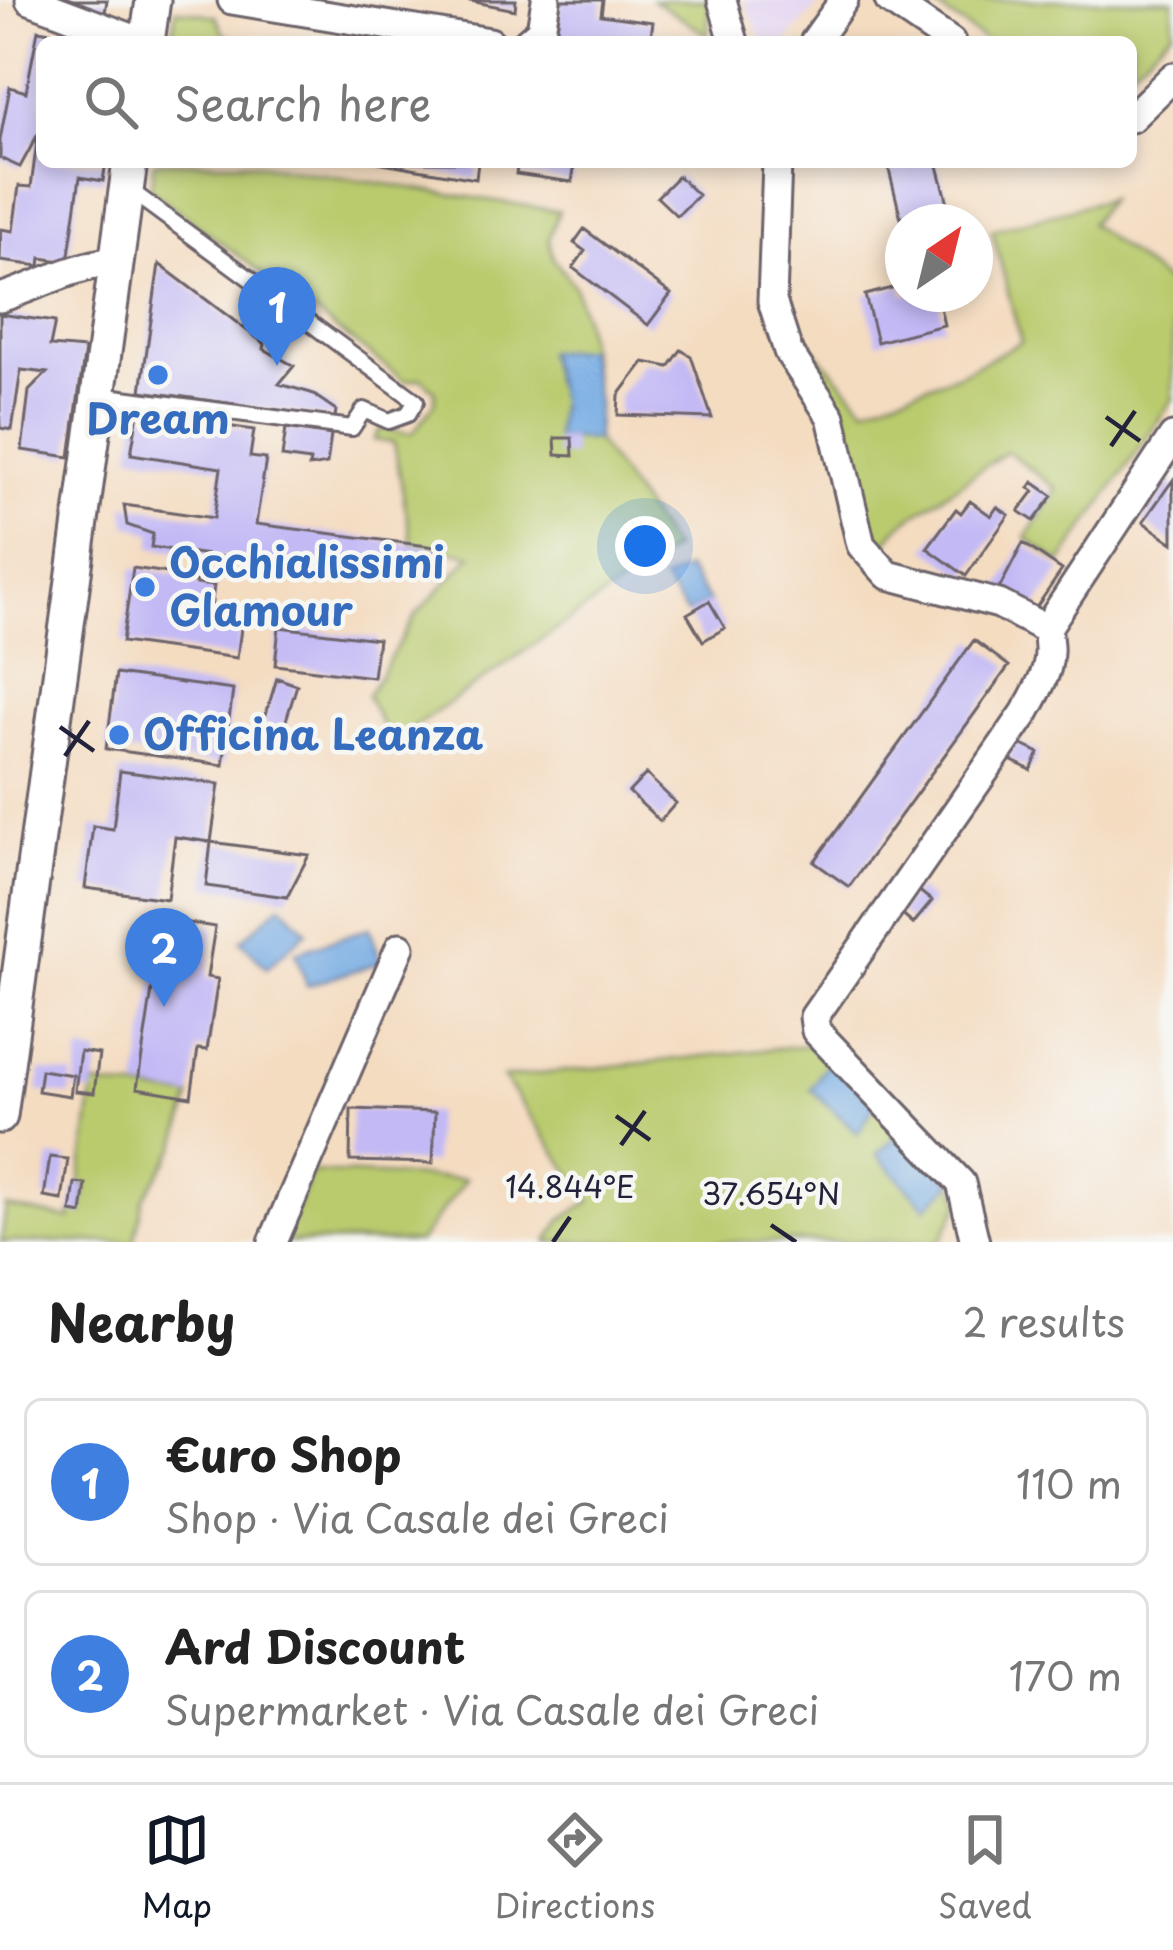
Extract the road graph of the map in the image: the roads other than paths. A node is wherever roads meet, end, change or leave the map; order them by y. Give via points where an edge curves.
1 (30, 0) edge
2 (153, 0) edge
3 (232, 0) edge
4 (546, 0) edge
5 (722, 0) edge
6 (844, 0) edge
7 (889, 0) edge
8 (283, 4) edge
9 (128, 36) edge
10 (145, 36) edge
11 (457, 36) edge
12 (534, 36) edge
13 (732, 36) edge
14 (818, 36) edge
15 (942, 36) edge
16 (1173, 77) edge
17 (1137, 112) edge
18 (777, 168) edge
19 (129, 175) edge
20 (117, 261) junction
21 (0, 298) edge
22 (99, 395) junction
23 (1173, 437) edge
24 (1046, 629) junction
25 (14, 914) edge
26 (400, 947) dead end
27 (0, 1116) edge
28 (273, 1242) edge
29 (975, 1242) edge

1 - 9 street
2 - 10 street
3 - 8 street
4 - 12 street
5 - 13 street
6 - 14 street
7 - 15 street
8 - 11 street
16 - 17 street
18 - 24 street via 772,301 788,351 831,417 861,544 888,575 999,604
19 - 20 street
19 - 22 lane via 416,401 389,421 364,410 352,428
20 - 21 street via 83,264
20 - 22 street
22 - 25 street
23 - 24 street
24 - 29 street via 1050,667 1025,713 814,1017 816,1031 961,1183
25 - 27 street
26 - 28 street

